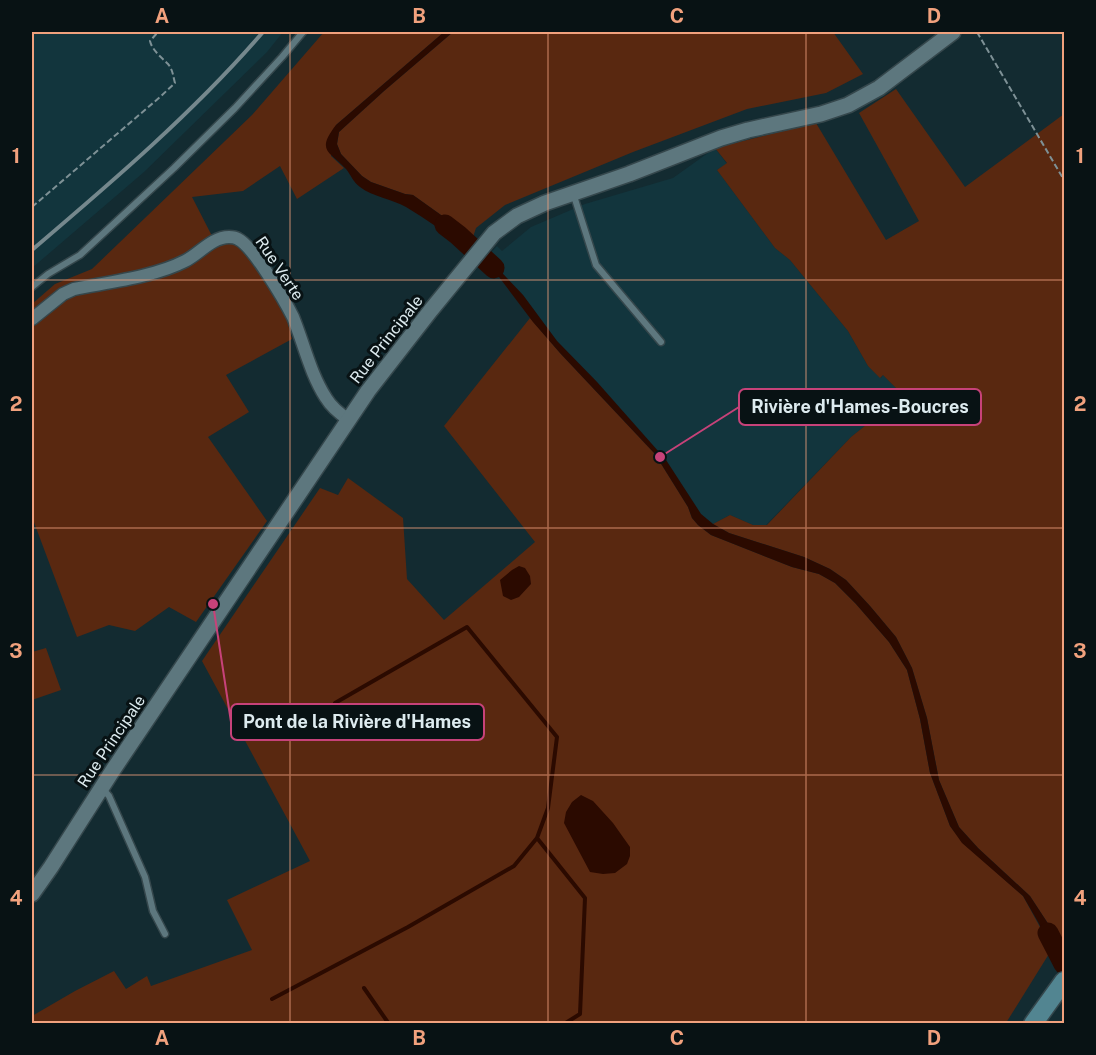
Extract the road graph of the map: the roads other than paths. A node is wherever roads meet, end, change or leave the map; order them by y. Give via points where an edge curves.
1 (303, 32) edge
2 (947, 33) edge
3 (573, 193) junction
4 (32, 287) edge
5 (32, 319) edge
6 (661, 342) dead end
7 (349, 420) junction
8 (101, 788) junction
9 (34, 885) edge
10 (165, 934) dead end
11 (1060, 986) edge
12 (1034, 1023) edge

1 - 4 lane via 174,168 80,255
2 - 3 street, Rue Principale via 879,88 848,105 740,132
3 - 6 lane via 596,265
3 - 7 street, Rue Principale via 517,216 488,239
5 - 7 street, Rue Verte via 74,289 162,270 186,261 224,237 237,238 250,249 285,302 324,396
7 - 8 street, Rue Principale
8 - 9 street, Rue Principale
8 - 10 lane via 109,796 145,877 153,911
11 - 12 main road

